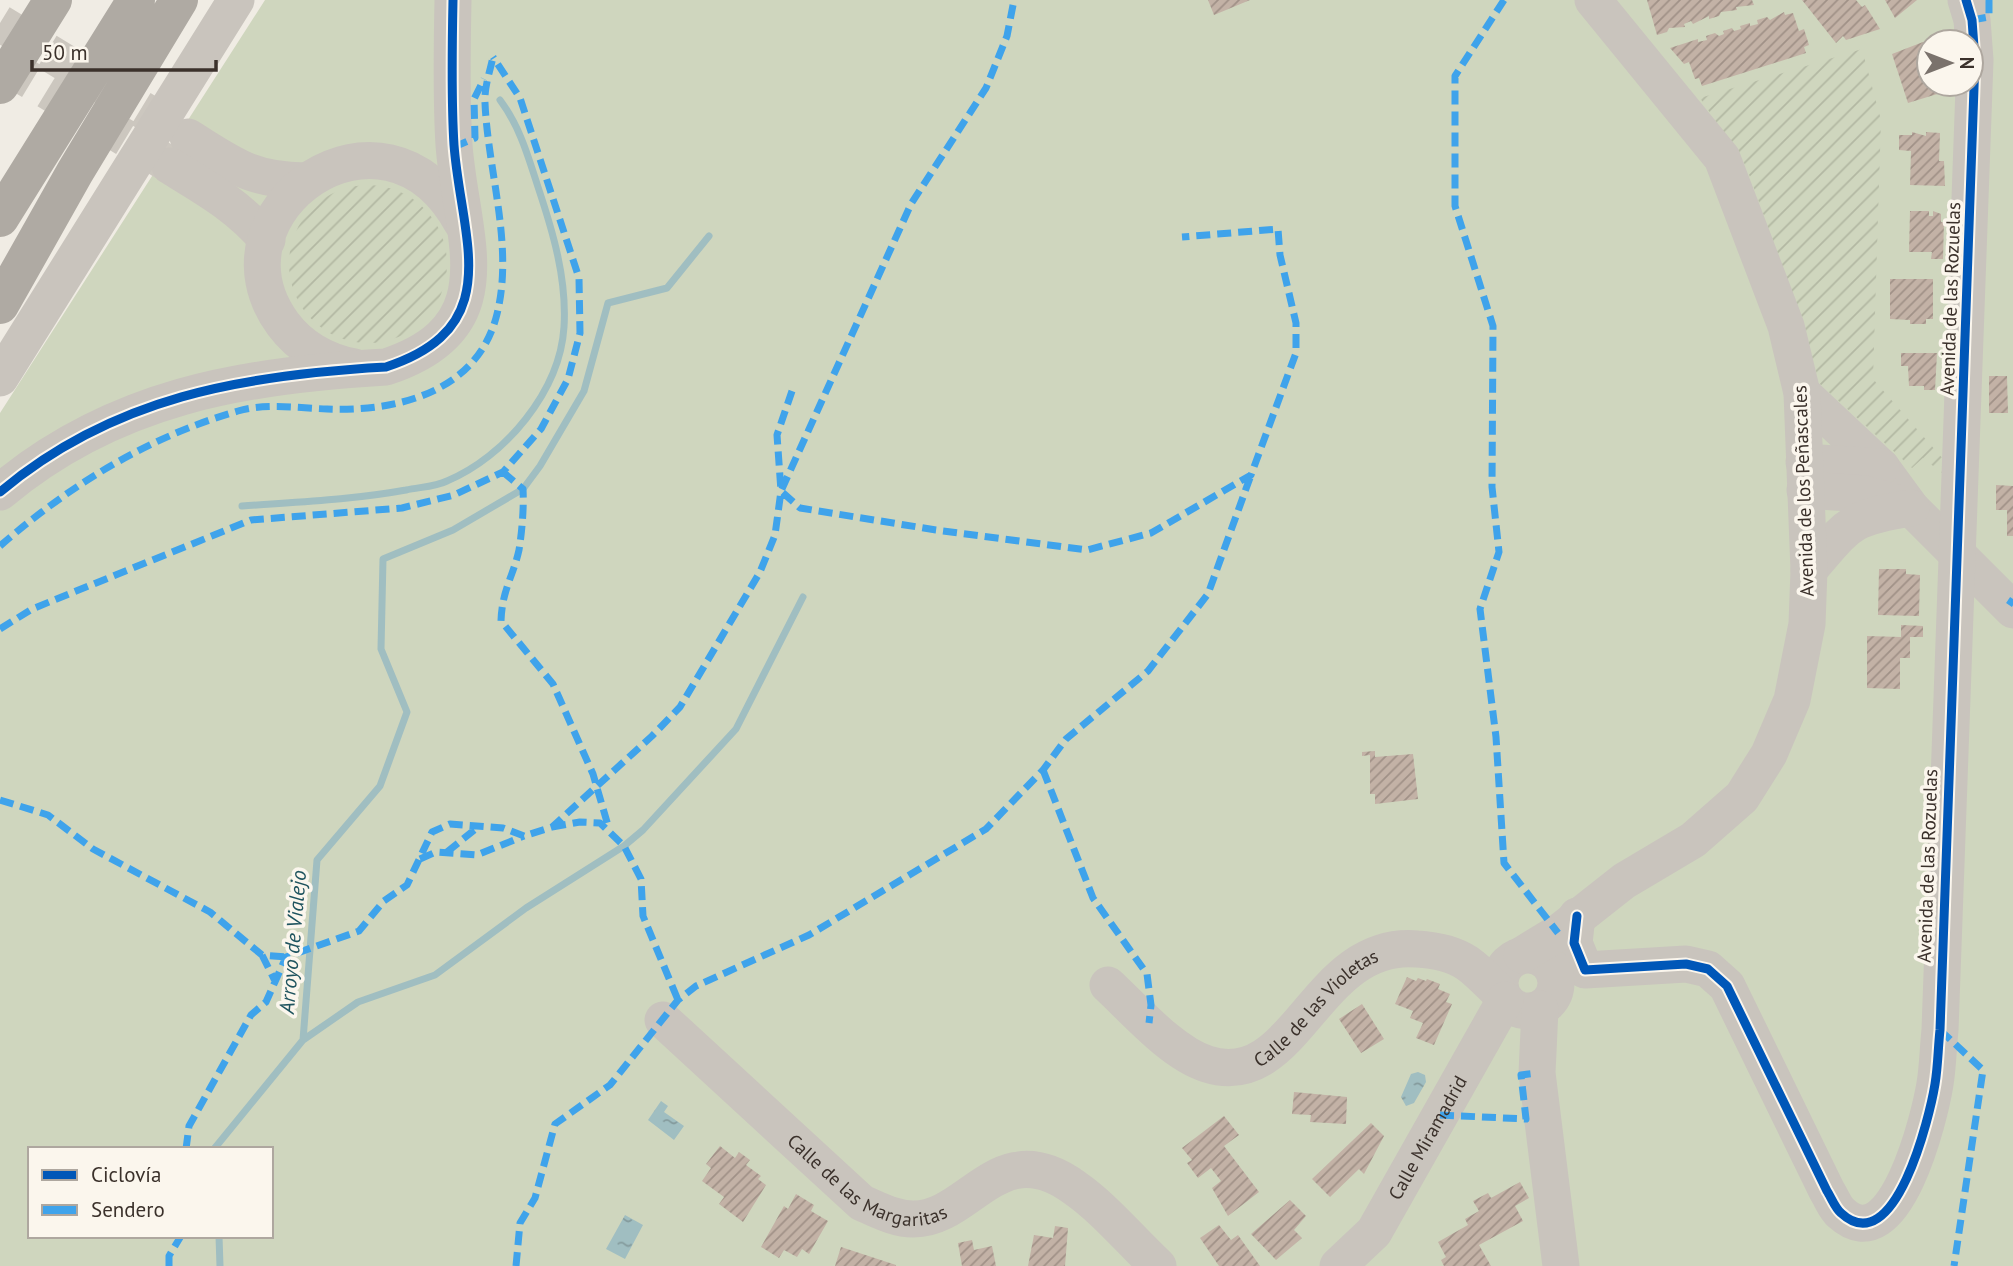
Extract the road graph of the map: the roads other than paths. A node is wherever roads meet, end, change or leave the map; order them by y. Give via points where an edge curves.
1 (53, 0) edge
2 (136, 0) edge
3 (179, 0) edge
4 (236, 0) edge
5 (453, 0) edge
6 (1593, 0) edge
7 (1966, 0) edge
8 (0, 85) edge
9 (305, 181) junction
10 (0, 218) edge
11 (464, 227) junction
12 (267, 240) junction
13 (0, 305) edge
14 (361, 368) junction
15 (0, 378) edge
16 (1802, 393) junction
17 (1881, 467) junction
18 (1804, 476) junction
19 (0, 492) edge
20 (1911, 508) junction
21 (1957, 551) junction
22 (1808, 570) junction
23 (2013, 610) edge
24 (1568, 925) junction
25 (1531, 983) junction
26 (1108, 985) dead end
27 (663, 1020) dead end
28 (1157, 1266) edge
29 (1338, 1266) edge
30 (1561, 1266) edge

1 - 8 highway
2 - 10 highway
3 - 13 highway
4 - 15 street
5 - 11 street via 454,147
6 - 16 street, Avenida de los Peñascales via 1722,158 1786,326
7 - 21 street, Avenida de las Rozuelas via 1975,60
9 - 11 street via 355,161 409,169 432,183 451,203
9 - 12 street via 275,218
9 - 12 street via 272,180 179,151
11 - 14 street via 470,278 451,326 433,345 411,358 387,367
12 - 14 street via 267,292 285,326 312,352
14 - 19 street via 212,387 152,404 99,427 28,468
16 - 17 street
16 - 18 street, Avenida de los Peñascales
17 - 18 street
17 - 20 street
18 - 20 street
18 - 22 street, Avenida de los Peñascales
20 - 21 street
20 - 22 street via 1868,515 1842,530
21 - 23 street
21 - 25 street, Avenida de las Rozuelas via 1935,1083 1915,1156 1891,1209 1879,1219 1861,1222 1841,1214 1727,986 1708,969 1686,964
22 - 24 street, Avenida de los Peñascales via 1807,624 1792,700 1769,754 1742,797 1693,840 1624,881
24 - 25 street, Avenida de los Peñascales
24 - 25 street via 1574,943
25 - 26 street, Calle de las Violetas via 1439,951 1383,951 1337,977 1282,1044 1260,1060 1233,1067 1187,1057
25 - 29 street, Calle Miramadrid via 1374,1232
25 - 30 street via 1537,1073
27 - 28 street, Calle de las Margaritas via 862,1203 915,1219 937,1215 999,1174 1028,1170 1049,1174 1075,1187

